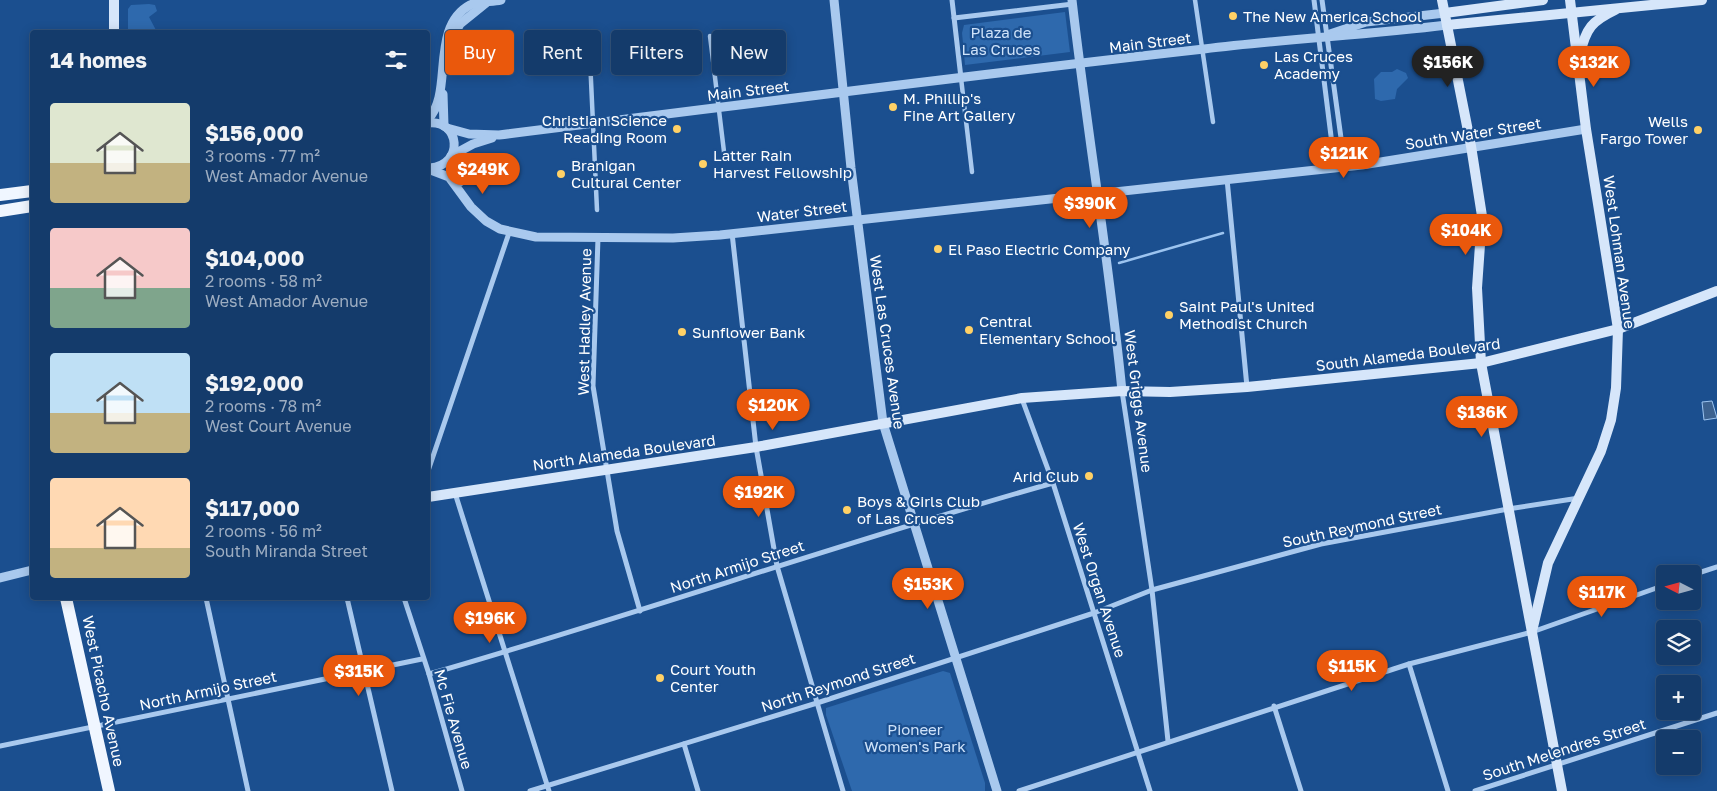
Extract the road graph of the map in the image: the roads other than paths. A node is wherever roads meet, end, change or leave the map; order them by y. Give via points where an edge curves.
1 (114, 0) edge
2 (501, 0) edge
3 (834, 0) edge
4 (952, 0) edge
5 (1195, 0) edge
6 (1314, 0) edge
7 (1322, 0) edge
8 (1442, 0) edge
9 (1543, 0) edge
10 (1570, 0) edge
11 (1702, 0) edge
12 (1073, 2) edge
13 (486, 3) junction
14 (1620, 7) junction
15 (1571, 11) junction
16 (1445, 13) junction
17 (954, 18) junction
18 (1447, 24) junction
19 (114, 30) edge
20 (710, 36) dead end
21 (1323, 36) junction
22 (1202, 49) junction
23 (1578, 60) junction
24 (1081, 64) junction
25 (591, 75) edge
26 (961, 78) junction
27 (843, 92) junction
28 (718, 108) junction
29 (430, 115) edge
30 (1213, 122) dead end
31 (430, 123) edge
32 (595, 123) junction
33 (446, 127) junction
34 (1586, 129) junction
35 (499, 135) junction
36 (1472, 146) junction
37 (450, 158) junction
38 (725, 160) dead end
39 (1340, 167) junction
40 (430, 168) edge
41 (430, 169) edge
42 (972, 172) dead end
43 (1227, 178) junction
44 (30, 191) edge
45 (1096, 193) junction
46 (0, 195) edge
47 (30, 206) edge
48 (597, 210) dead end
49 (0, 211) edge
50 (858, 219) junction
51 (510, 230) junction
52 (732, 233) junction
53 (598, 238) junction
54 (1717, 291) edge
55 (1618, 328) junction
56 (1482, 363) junction
57 (1248, 388) junction
58 (1122, 391) junction
59 (1022, 398) junction
60 (883, 423) junction
61 (756, 447) junction
62 (430, 465) edge
63 (606, 469) junction
64 (1053, 484) junction
65 (455, 492) junction
66 (430, 497) edge
67 (1579, 498) junction
68 (1508, 509) junction
69 (915, 522) junction
70 (777, 566) junction
71 (1717, 567) edge
72 (30, 570) edge
73 (1701, 572) edge
74 (0, 578) edge
75 (1656, 588) edge
76 (1152, 590) junction
77 (66, 600) edge
78 (206, 600) edge
79 (347, 600) edge
80 (405, 600) edge
81 (640, 611) junction
82 (1094, 613) junction
83 (1532, 632) junction
84 (503, 653) junction
85 (955, 658) junction
86 (422, 659) junction
87 (1409, 664) junction
88 (362, 670) junction
89 (429, 674) junction
90 (227, 699) junction
91 (817, 703) junction
92 (1274, 706) junction
93 (1717, 713) edge
94 (94, 726) junction
95 (1168, 741) junction
96 (684, 744) junction
97 (0, 746) edge
98 (1138, 753) junction
99 (1556, 764) junction
100 (548, 789) edge
101 (109, 791) edge
102 (248, 791) edge
103 (392, 791) edge
104 (462, 791) edge
105 (530, 791) edge
106 (698, 791) edge
107 (843, 791) edge
108 (997, 791) edge
109 (1019, 791) edge
110 (1150, 791) edge
111 (1301, 791) edge
112 (1448, 791) edge
113 (1475, 791) edge
114 (1562, 791) edge

1 - 19 main road
2 - 13 street
3 - 27 street, West Las Cruces Avenue
4 - 17 street
5 - 22 street
6 - 21 street
7 - 21 street
8 - 16 main road
9 - 16 main road
10 - 15 main road, West Lohman Avenue
11 - 14 main road
12 - 17 street
12 - 24 street, West Griggs Avenue
13 - 29 street via 468,6 450,30 442,58 436,107
13 - 33 street via 460,24 450,46 443,98
14 - 15 main road
14 - 23 main road via 1596,19 1584,34
15 - 18 main road
15 - 23 main road, West Lohman Avenue
16 - 18 main road
16 - 21 street via 1366,22
17 - 26 street
18 - 21 street via 1368,35
18 - 36 main road
20 - 28 street
21 - 22 street, Main Street
21 - 39 street
21 - 39 street
22 - 24 street, Main Street
22 - 30 street
23 - 34 main road, West Lohman Avenue
24 - 26 street, Main Street
24 - 45 street, West Griggs Avenue
25 - 32 street
26 - 27 street, Main Street
26 - 42 street
27 - 28 street, Main Street
27 - 50 street, West Las Cruces Avenue
28 - 32 street, Main Street
28 - 38 street
31 - 33 street, Main Street
32 - 35 street, Main Street
32 - 48 street
33 - 35 street, Main Street via 469,134
33 - 37 street via 454,139
34 - 36 street, South Water Street
34 - 55 main road, West Lohman Avenue
35 - 37 street, Main Street via 472,144
36 - 39 street, South Water Street
36 - 56 main road via 1482,216 1477,288
37 - 40 street, Main Street via 438,167
37 - 51 street, Water Street via 454,174 473,201 490,218 505,224
39 - 43 street, South Water Street
41 - 51 street, Water Street via 449,178 486,221 500,229
43 - 45 street, South Water Street
43 - 57 street
44 - 46 main road
45 - 50 street, Water Street
45 - 58 street, West Griggs Avenue via 1113,295
47 - 49 main road
50 - 52 street, Water Street
50 - 60 street, West Las Cruces Avenue
51 - 53 street, Water Street via 536,237
51 - 62 street
52 - 53 street, Water Street via 673,238
52 - 61 street
53 - 63 street, West Hadley Avenue via 592,386
54 - 55 main road, South Alameda Boulevard
55 - 56 main road, South Alameda Boulevard
55 - 67 main road, West Lohman Avenue via 1616,388 1611,420 1601,451
56 - 57 main road, South Alameda Boulevard
56 - 68 main road
57 - 58 main road, South Alameda Boulevard
58 - 59 main road, North Alameda Boulevard
58 - 76 street, West Griggs Avenue
59 - 60 main road, North Alameda Boulevard
59 - 64 street, West Organ Avenue
60 - 61 main road, North Alameda Boulevard
60 - 69 street, West Las Cruces Avenue
61 - 63 main road, North Alameda Boulevard
61 - 70 street
63 - 65 main road, North Alameda Boulevard
63 - 81 street, West Hadley Avenue via 617,530
64 - 69 street, North Armijo Street
64 - 82 street, West Organ Avenue
65 - 66 main road, North Alameda Boulevard
65 - 84 street
67 - 68 street, South Reymond Street
67 - 83 main road, West Lohman Avenue via 1548,564
68 - 76 street, South Reymond Street via 1321,544
68 - 83 main road
69 - 70 street, North Armijo Street
69 - 85 street, West Las Cruces Avenue
70 - 81 street, North Armijo Street
70 - 91 street
71 - 73 street
72 - 74 street
75 - 83 street
76 - 82 street, North Reymond Street
76 - 95 street, West Griggs Avenue
77 - 94 main road, West Picacho Avenue
78 - 90 street
79 - 88 street
80 - 86 street, Mc Fie Avenue
81 - 84 street, North Armijo Street
82 - 85 street, North Reymond Street
82 - 98 street, West Organ Avenue
83 - 87 street
83 - 99 main road
84 - 89 street, North Armijo Street
84 - 100 street
85 - 91 street, North Reymond Street
85 - 108 street, West Las Cruces Avenue
86 - 88 street, North Armijo Street
86 - 89 street, Mc Fie Avenue
87 - 92 street
87 - 112 street
88 - 90 street, North Armijo Street
88 - 103 street
89 - 104 street, Mc Fie Avenue
90 - 94 street, North Armijo Street
90 - 102 street
91 - 96 street, North Reymond Street
91 - 107 street
92 - 95 street
92 - 111 street
93 - 99 street, South Melendres Street
94 - 97 street, North Armijo Street
94 - 101 main road, West Picacho Avenue
95 - 98 street
96 - 100 street, North Reymond Street
96 - 106 street
98 - 109 street
98 - 110 street, West Organ Avenue
99 - 113 street, South Melendres Street
99 - 114 main road
100 - 105 street, North Reymond Street

